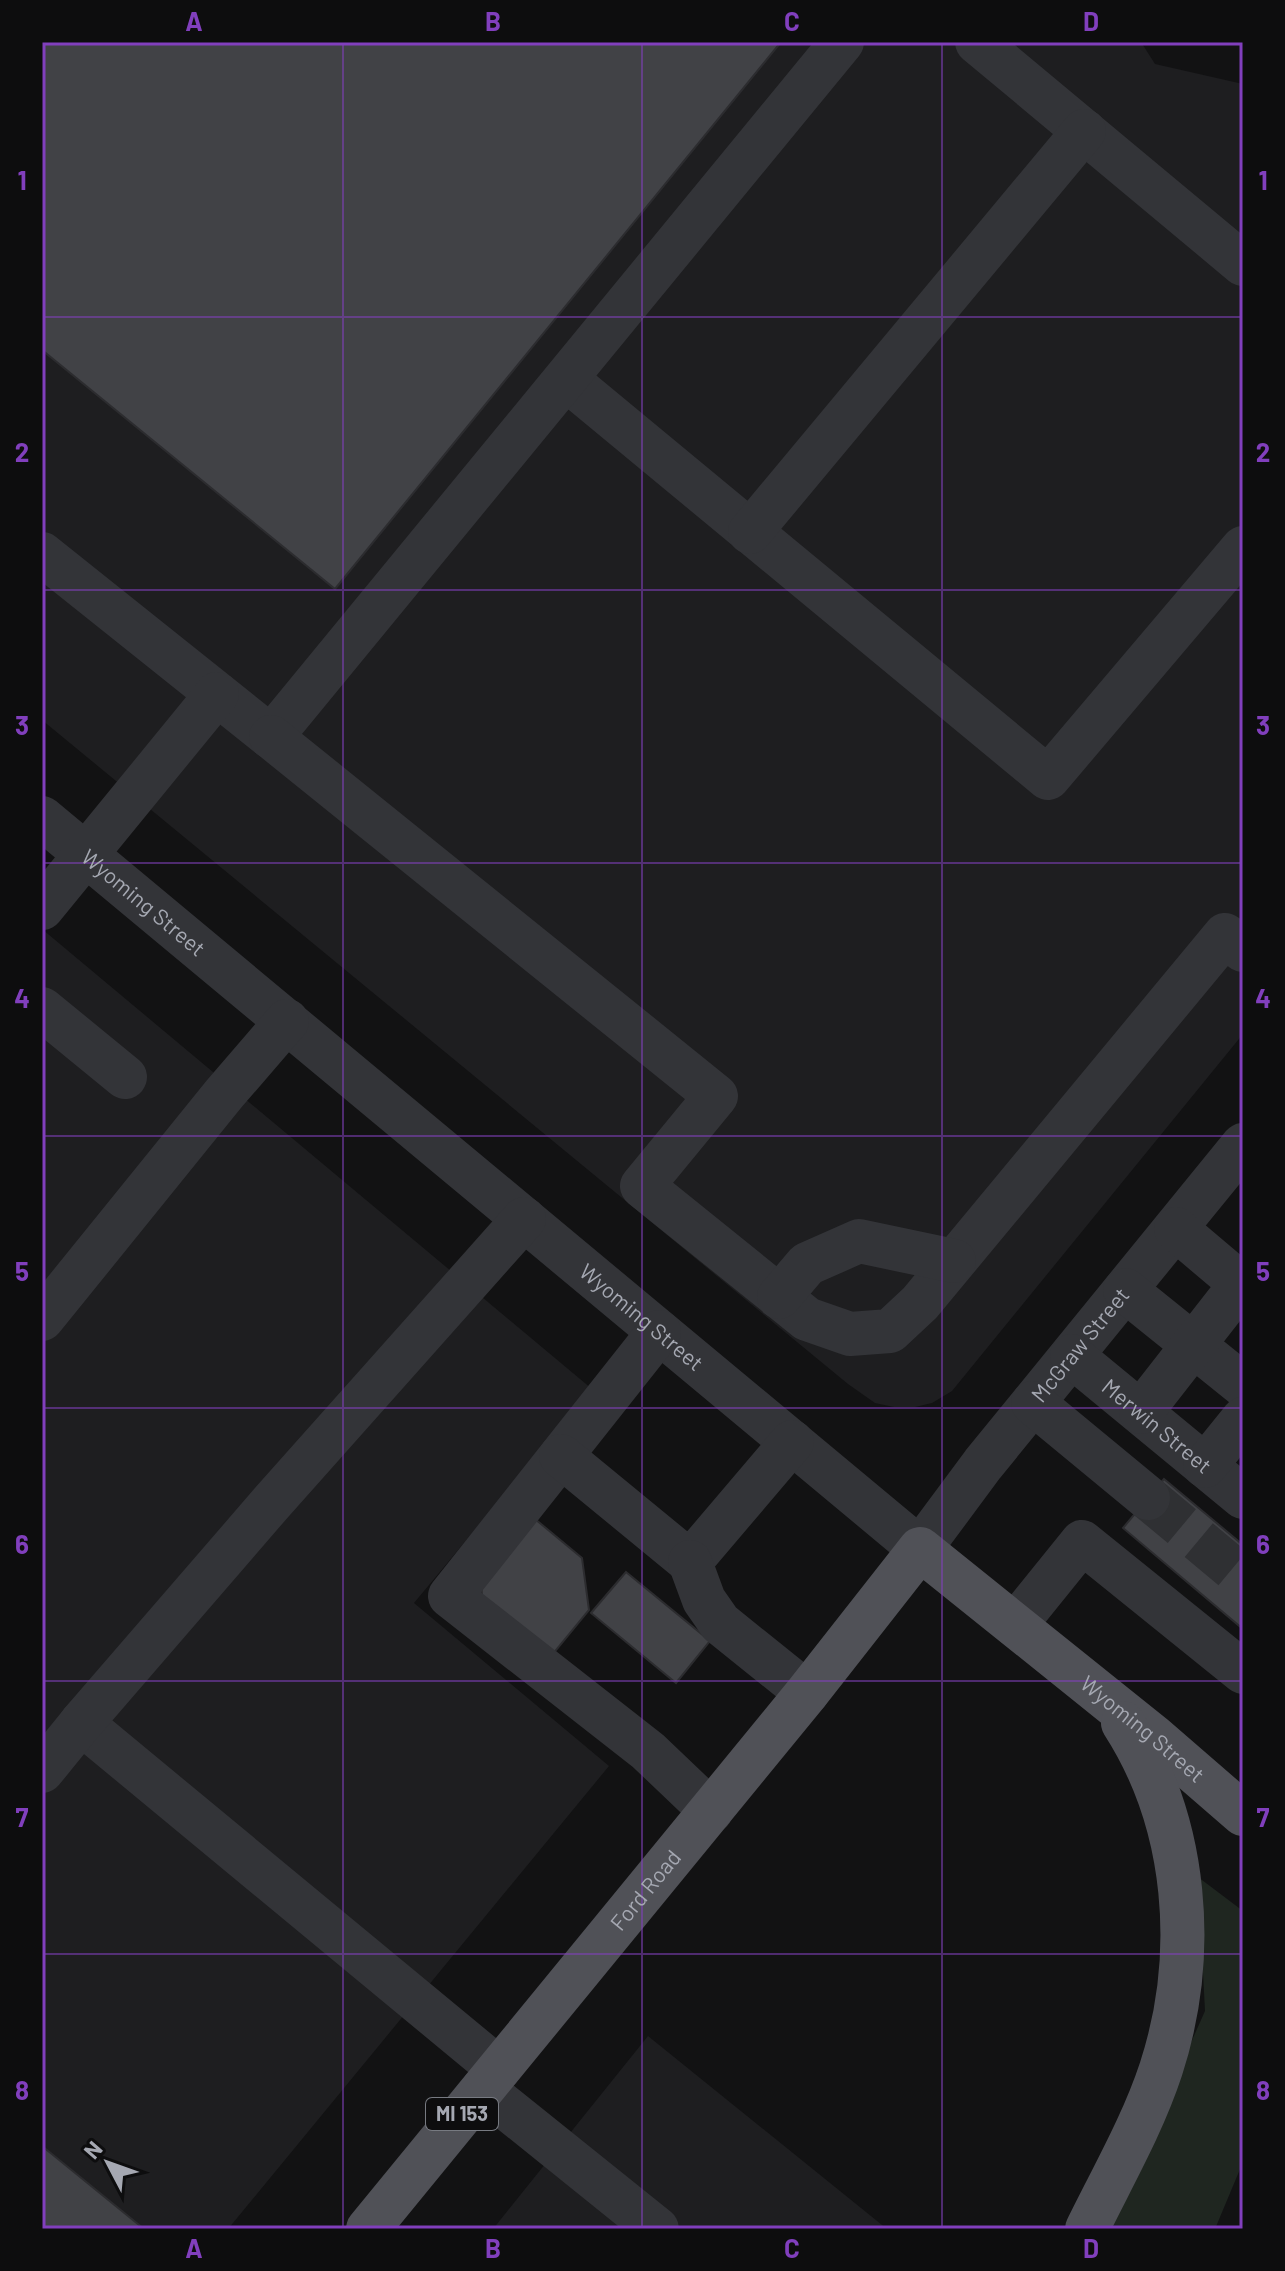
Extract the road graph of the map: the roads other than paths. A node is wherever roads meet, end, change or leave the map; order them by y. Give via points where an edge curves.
1 (842, 42) edge
2 (977, 42) edge
3 (1084, 131) junction
4 (1243, 264) edge
5 (566, 379) junction
6 (750, 532) junction
7 (1243, 548) edge
8 (42, 554) edge
9 (217, 694) junction
10 (271, 737) junction
11 (42, 818) edge
12 (85, 854) junction
13 (42, 908) edge
14 (1237, 932) edge
15 (42, 1009) edge
16 (287, 1021) junction
17 (125, 1077) dead end
18 (1243, 1145) edge
19 (524, 1219) junction
20 (1176, 1229) junction
21 (954, 1261) junction
22 (1242, 1283) edge
23 (1125, 1290) junction
24 (779, 1297) junction
25 (42, 1319) edge
26 (659, 1332) junction
27 (1194, 1345) junction
28 (1072, 1356) junction
29 (1243, 1385) edge
30 (1033, 1403) junction
31 (1141, 1412) junction
32 (1243, 1419) edge
33 (792, 1442) junction
34 (561, 1456) junction
35 (1205, 1466) junction
36 (1243, 1497) edge
37 (1148, 1498) tunnel mouth
38 (920, 1549) junction
39 (690, 1562) junction
40 (1015, 1625) junction
41 (1243, 1672) edge
42 (807, 1693) junction
43 (1111, 1704) junction
44 (81, 1723) junction
45 (42, 1771) edge
46 (711, 1811) junction
47 (1243, 1814) edge
48 (491, 2079) junction
49 (368, 2229) edge
50 (657, 2229) edge
51 (1087, 2229) edge

1 - 5 street
2 - 3 street
3 - 4 street
3 - 6 street
5 - 6 street
5 - 10 street
6 - 7 street via 1048,778
8 - 9 street
9 - 10 street
9 - 12 street
10 - 24 street via 716,1096 642,1186
11 - 12 street, Wyoming Street
12 - 13 street
12 - 16 street, Wyoming Street
14 - 21 street
15 - 17 street
16 - 19 street, Wyoming Street
16 - 25 street
18 - 20 street, McGraw Street
19 - 26 street, Wyoming Street
19 - 44 street
20 - 22 street
20 - 23 street, McGraw Street
21 - 24 street via 859,1241 807,1264
21 - 24 street via 890,1331 850,1334 807,1319
22 - 27 street
23 - 27 street
23 - 28 street, McGraw Street
26 - 33 street, Wyoming Street
26 - 34 street
27 - 29 street
27 - 31 street
28 - 30 street, McGraw Street
28 - 31 street, Merwin Street
30 - 37 street
30 - 38 street, McGraw Street
31 - 35 street, Merwin Street
32 - 35 street
33 - 38 street, Wyoming Street
33 - 39 street
34 - 39 street
34 - 46 street via 450,1596 648,1751
35 - 36 street, Merwin Street
38 - 40 main road, Wyoming Street
38 - 42 main road, Ford Road / MI 153
39 - 42 street via 704,1600 720,1623
40 - 41 street via 1082,1542
40 - 43 main road, Wyoming Street
42 - 46 main road, Ford Road / MI 153
43 - 47 main road, Wyoming Street
43 - 51 main road via 1139,1747 1168,1824 1183,1917 1181,1973 1162,2067
44 - 45 street
44 - 48 street
46 - 48 main road, Ford Road / MI 153
48 - 49 main road, Ford Road / MI 153
48 - 50 street

